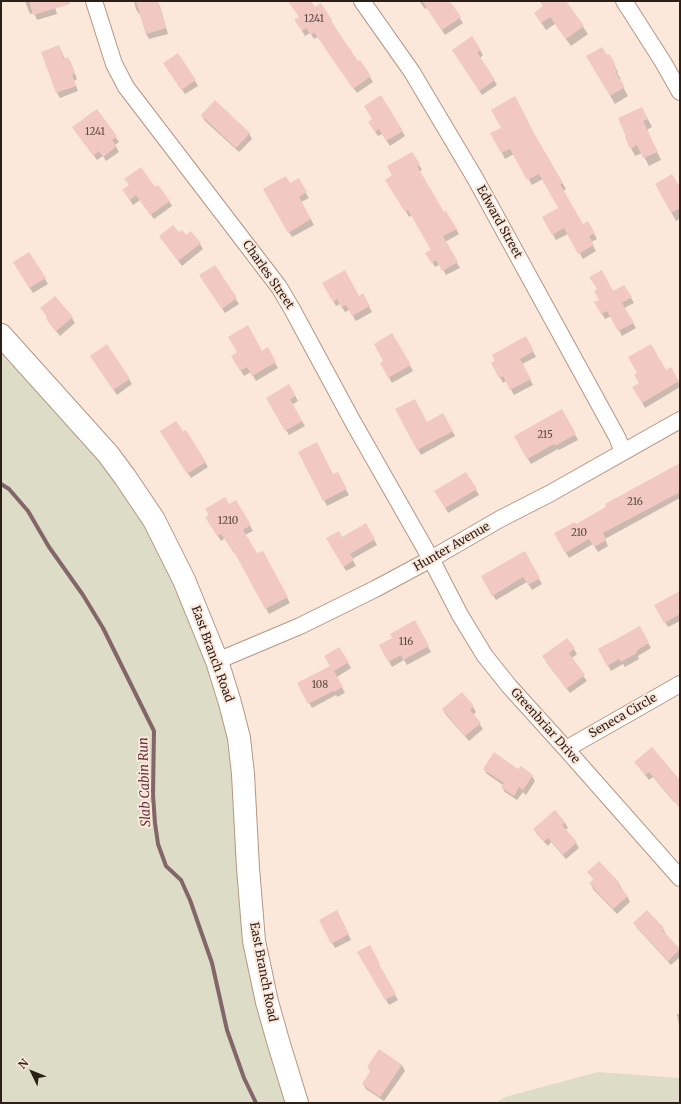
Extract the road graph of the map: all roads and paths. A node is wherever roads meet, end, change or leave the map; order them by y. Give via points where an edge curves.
1 (94, 1) edge
2 (362, 1) edge
3 (624, 1) edge
4 (680, 92) edge
5 (1, 334) edge
6 (680, 420) edge
7 (623, 452) junction
8 (431, 559) junction
9 (217, 661) junction
10 (680, 684) edge
11 (566, 749) junction
12 (680, 878) edge
13 (297, 1103) edge

1 - 8 street, Charles Street via 114,64 126,87 279,287
2 - 7 street, Edward Street via 412,72 475,178
3 - 4 street
5 - 9 main road, East Branch Road via 108,454 154,520 184,580
6 - 7 street, Hunter Avenue
7 - 8 street, Hunter Avenue
8 - 9 street, Hunter Avenue via 300,626
8 - 11 street, Greenbriar Drive via 485,656
9 - 13 main road, East Branch Road via 240,745 254,940 267,1002
10 - 11 street, Seneca Circle
11 - 12 street, Greenbriar Drive

